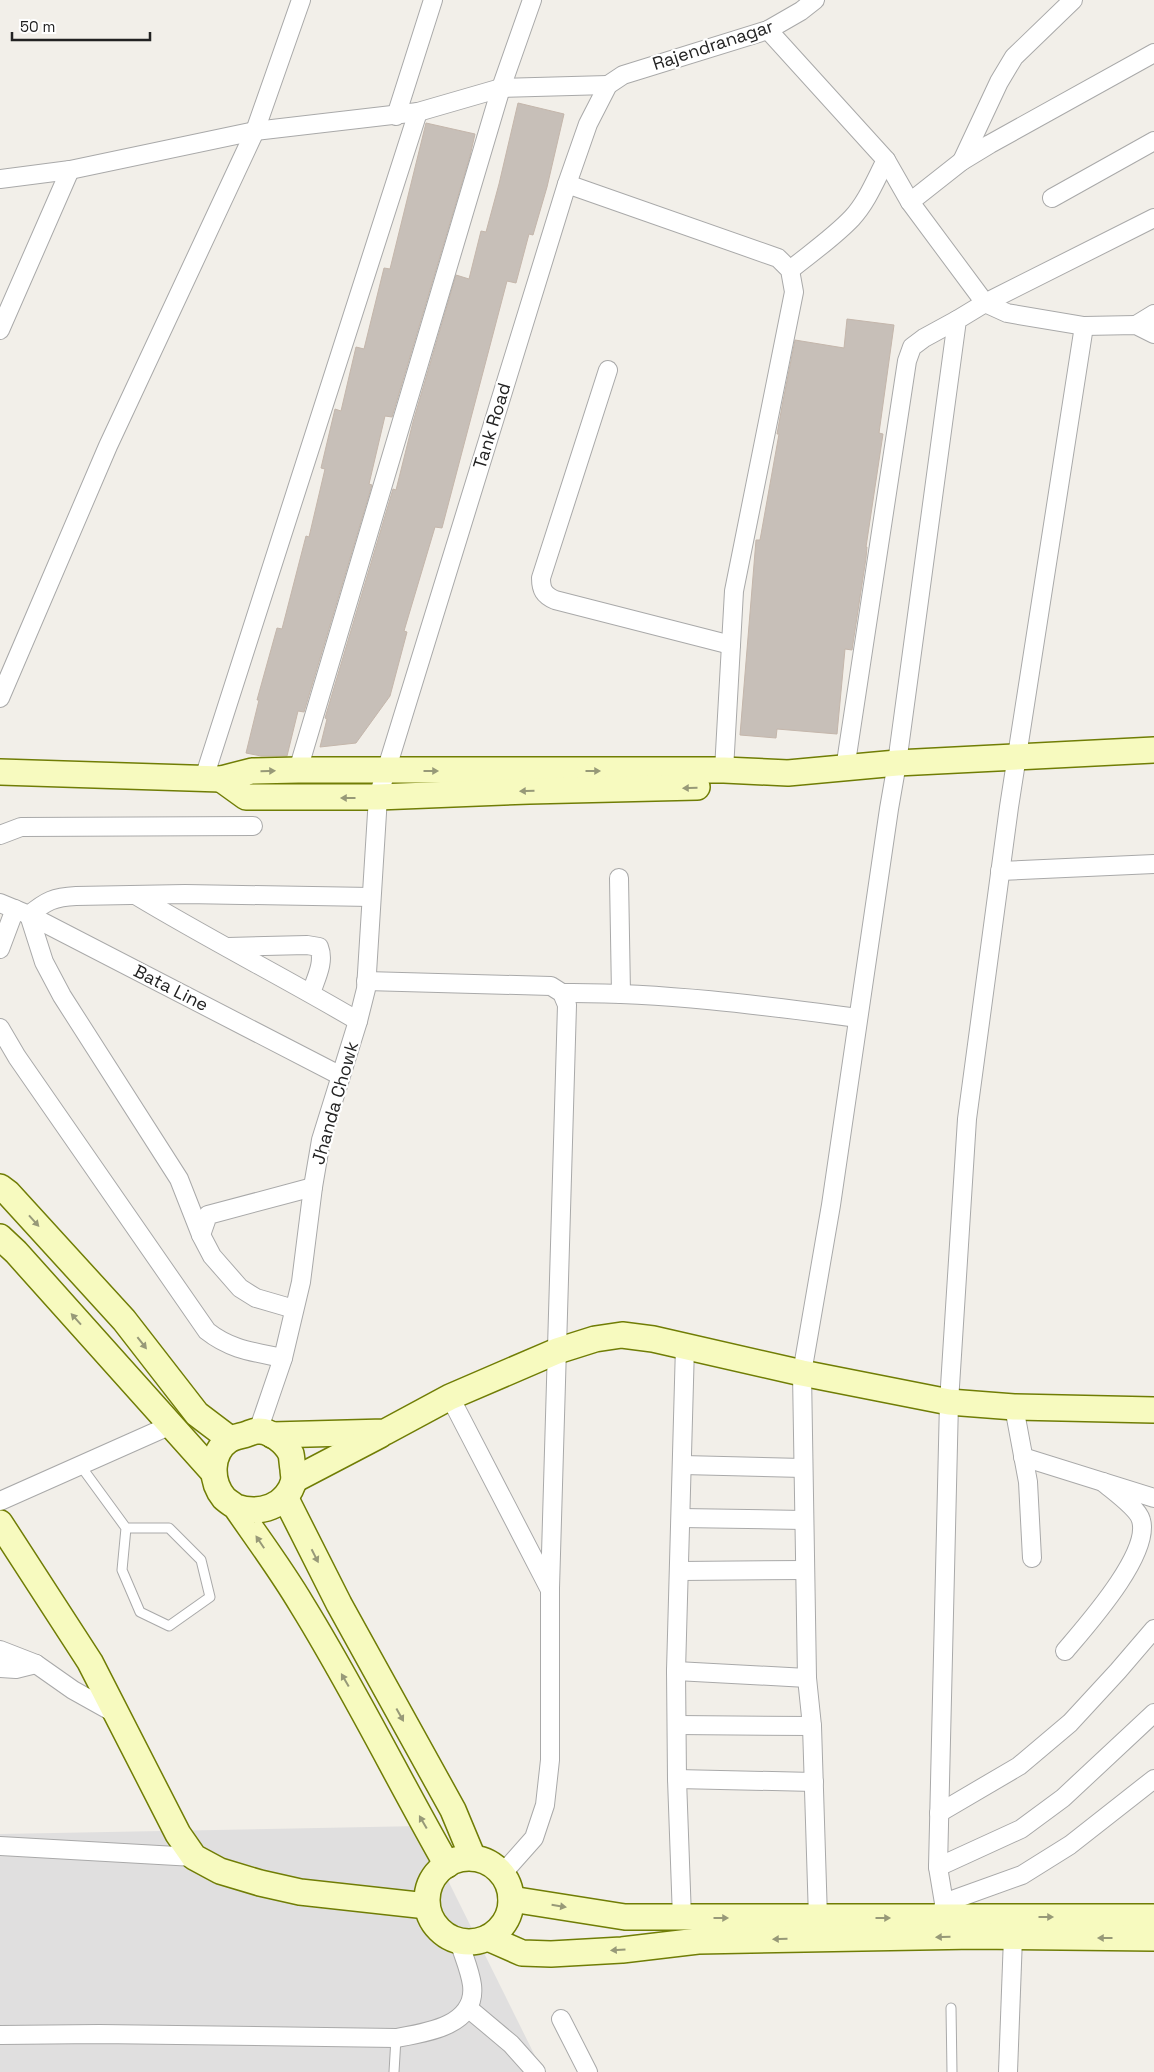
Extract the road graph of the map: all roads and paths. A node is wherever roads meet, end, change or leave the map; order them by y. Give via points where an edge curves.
1 (302, 0) edge
2 (432, 0) edge
3 (532, 0) edge
4 (815, 0) edge
5 (1073, 0) edge
6 (768, 30) junction
7 (1154, 53) edge
8 (608, 85) junction
9 (501, 88) junction
10 (418, 112) junction
11 (396, 116) junction
12 (255, 131) junction
13 (1154, 141) edge
14 (886, 160) junction
15 (962, 161) junction
16 (70, 170) junction
17 (0, 179) edge
18 (567, 184) junction
19 (1052, 198) dead end
20 (910, 202) junction
21 (1154, 218) edge
22 (790, 270) junction
23 (985, 303) junction
24 (1154, 314) edge
25 (957, 320) junction
26 (1084, 326) junction
27 (1136, 326) junction
28 (0, 330) edge
29 (1154, 334) edge
30 (608, 370) dead end
31 (731, 645) junction
32 (0, 698) edge
33 (1154, 750) edge
34 (1017, 758) junction
35 (897, 763) junction
36 (845, 769) junction
37 (298, 770) junction
38 (724, 770) junction
39 (386, 771) junction
40 (0, 772) edge
41 (788, 773) junction
42 (212, 778) junction
43 (378, 797) junction
44 (253, 826) dead end
45 (0, 835) edge
46 (1154, 864) edge
47 (1000, 871) junction
48 (619, 878) dead end
49 (136, 895) junction
50 (371, 896) junction
51 (15, 909) edge
52 (227, 947) junction
53 (0, 950) edge
54 (366, 981) junction
55 (311, 993) junction
56 (562, 993) junction
57 (621, 994) junction
58 (858, 1018) junction
59 (358, 1021) junction
60 (0, 1028) edge
61 (341, 1076) junction
62 (0, 1187) edge
63 (312, 1187) junction
64 (201, 1235) junction
65 (0, 1237) edge
66 (294, 1310) junction
67 (686, 1346) junction
68 (557, 1351) junction
69 (283, 1358) junction
70 (802, 1373) junction
71 (450, 1397) junction
72 (950, 1402) junction
73 (1014, 1408) junction
74 (1154, 1410) edge
75 (171, 1426) junction
76 (385, 1432) junction
77 (265, 1433) junction
78 (230, 1439) junction
79 (1023, 1457) junction
80 (80, 1466) junction
81 (683, 1466) junction
82 (803, 1468) junction
83 (214, 1472) junction
84 (1102, 1482) junction
85 (289, 1489) junction
86 (1154, 1498) edge
87 (0, 1501) edge
88 (236, 1507) junction
89 (681, 1518) junction
90 (804, 1520) junction
91 (0, 1523) edge
92 (126, 1528) junction
93 (1032, 1558) dead end
94 (805, 1570) junction
95 (680, 1571) junction
96 (550, 1588) junction
97 (1154, 1629) edge
98 (0, 1650) edge
99 (1066, 1651) dead end
100 (36, 1664) junction
101 (0, 1668) edge
102 (676, 1672) junction
103 (807, 1678) junction
104 (1154, 1713) edge
105 (116, 1714) junction
106 (677, 1725) junction
107 (812, 1726) junction
108 (677, 1779) junction
109 (1154, 1779) edge
110 (814, 1782) junction
111 (939, 1813) junction
112 (0, 1846) edge
113 (194, 1857) junction
114 (473, 1858) junction
115 (448, 1865) junction
116 (938, 1867) junction
117 (502, 1874) junction
118 (511, 1898) junction
119 (427, 1906) junction
120 (943, 1910) junction
121 (1154, 1917) edge
122 (682, 1918) junction
123 (818, 1918) junction
124 (1013, 1937) junction
125 (488, 1938) junction
126 (1154, 1938) edge
127 (459, 1941) junction
128 (468, 2008) junction
129 (951, 2008) dead end
130 (561, 2019) dead end
131 (0, 2035) edge
132 (396, 2038) junction
133 (394, 2072) edge
134 (536, 2072) edge
135 (588, 2072) edge
136 (952, 2072) edge
137 (1008, 2072) edge

1 - 12 street
2 - 11 street
3 - 9 street
4 - 6 street, Rajendranagar
5 - 15 street via 1014,57
6 - 8 street, Rajendranagar via 623,75
6 - 14 street
7 - 15 street
8 - 9 street
8 - 18 street, Tank Road via 588,124
9 - 10 street
9 - 37 street
10 - 11 street
10 - 42 street
11 - 12 street
12 - 16 street
12 - 32 street via 108,446
13 - 19 street
14 - 20 street
14 - 22 street via 854,216
15 - 20 street
16 - 17 street
16 - 28 street
18 - 22 street via 778,258
18 - 39 street, Tank Road
20 - 23 street
21 - 23 street
22 - 31 street via 794,292 740,556
23 - 25 street
23 - 26 street via 1007,313
24 - 27 street
25 - 35 street
25 - 36 street via 924,338 912,348 907,361
26 - 27 street
26 - 34 street
27 - 29 street
30 - 31 street via 541,578 541,588 555,600
31 - 38 street
33 - 34 street
34 - 35 street
34 - 47 street
35 - 36 street
35 - 58 street
36 - 41 street
37 - 39 street
42 -> 37 street via 252,771
39 -> 38 street
38 - 41 street
39 - 43 street, Jhanda Chowk
40 - 42 street
41 -> 43 street via 755,786
43 -> 42 street via 246,797
43 - 50 street, Jhanda Chowk
44 - 45 street via 21,827
46 - 47 street
47 - 72 street via 967,1119
48 - 57 street
49 - 50 street
49 - 51 street via 59,897
49 - 52 street
50 - 54 street, Jhanda Chowk
51 - 53 street
51 - 61 street, Bata Line
51 - 64 street via 62,996 179,1179
52 - 55 street
52 - 55 street via 319,947 322,962
54 - 56 street via 541,985 556,988
54 - 59 street, Jhanda Chowk
55 - 59 street
56 - 57 street
56 - 68 street via 567,1005
57 - 58 street via 748,1003
58 - 70 street
59 - 61 street, Jhanda Chowk
60 - 69 street via 207,1331 221,1342 244,1351
61 - 63 street, Jhanda Chowk via 321,1140
62 -> 78 street via 124,1320 197,1414
63 - 64 street via 208,1215
63 - 66 street, Jhanda Chowk via 301,1282
64 - 66 street via 212,1256 240,1288 256,1298
75 -> 65 street
66 - 69 street, Jhanda Chowk
67 - 68 street via 622,1335 595,1339
67 - 70 street
67 - 81 street
68 - 71 street
68 - 96 street
69 - 77 street, Jhanda Chowk
70 - 72 street
70 - 82 street
71 - 76 street
71 - 96 street
72 - 73 street
72 - 111 street
73 - 74 street
73 - 79 street
75 - 80 street
75 - 83 street
76 - 77 street
76 - 85 street
77 - 78 street
77 - 85 street via 283,1443 291,1454
78 - 83 street via 216,1458
79 - 84 street
79 - 93 street via 1028,1482
80 - 87 street
80 - 92 lane
81 - 82 street
81 - 89 street
82 - 90 street
83 - 88 street via 217,1487 224,1498
84 - 86 street
84 - 99 street via 1138,1513 1141,1532 1135,1553 1105,1604
85 - 88 street via 274,1506 260,1511
85 -> 114 street via 339,1604 453,1810
115 -> 88 street via 302,1604
89 - 90 street
89 - 95 street
90 - 94 street
91 - 105 street via 90,1662
92 - 92 lane via 169,1528 201,1560 210,1597 169,1626 140,1612 122,1570
94 - 95 street
94 - 103 street
95 - 102 street
96 - 117 street via 550,1760 545,1805 534,1838
97 - 111 street via 1070,1723 1019,1766
98 - 100 street
100 - 101 street via 16,1669
100 - 105 street
102 - 103 street
102 - 106 street
103 - 107 street
104 - 116 street via 1063,1798 1021,1829
105 - 113 street via 178,1834
106 - 107 street
106 - 108 street
107 - 110 street
108 - 110 street
108 - 122 street
109 - 120 street via 1070,1845 1022,1875
110 - 123 street
111 - 116 street
112 - 113 street
113 - 119 street via 220,1871 300,1892
114 - 115 street via 459,1859
114 - 117 street via 491,1864
115 - 119 street via 439,1870 430,1882
116 - 120 street
117 - 118 street
118 -> 122 street via 625,1917
118 - 125 street via 509,1913 502,1926
119 - 127 street via 441,1931
120 -> 121 street
123 -> 120 street
122 -> 123 street
124 -> 125 street via 698,1941 551,1954 522,1953
126 -> 124 street
124 - 137 street
125 - 127 street
127 - 128 street via 472,1985
128 - 132 street via 448,2026
128 - 134 street via 512,2044
129 - 136 lane
130 - 135 street
131 - 132 street
132 - 133 lane

